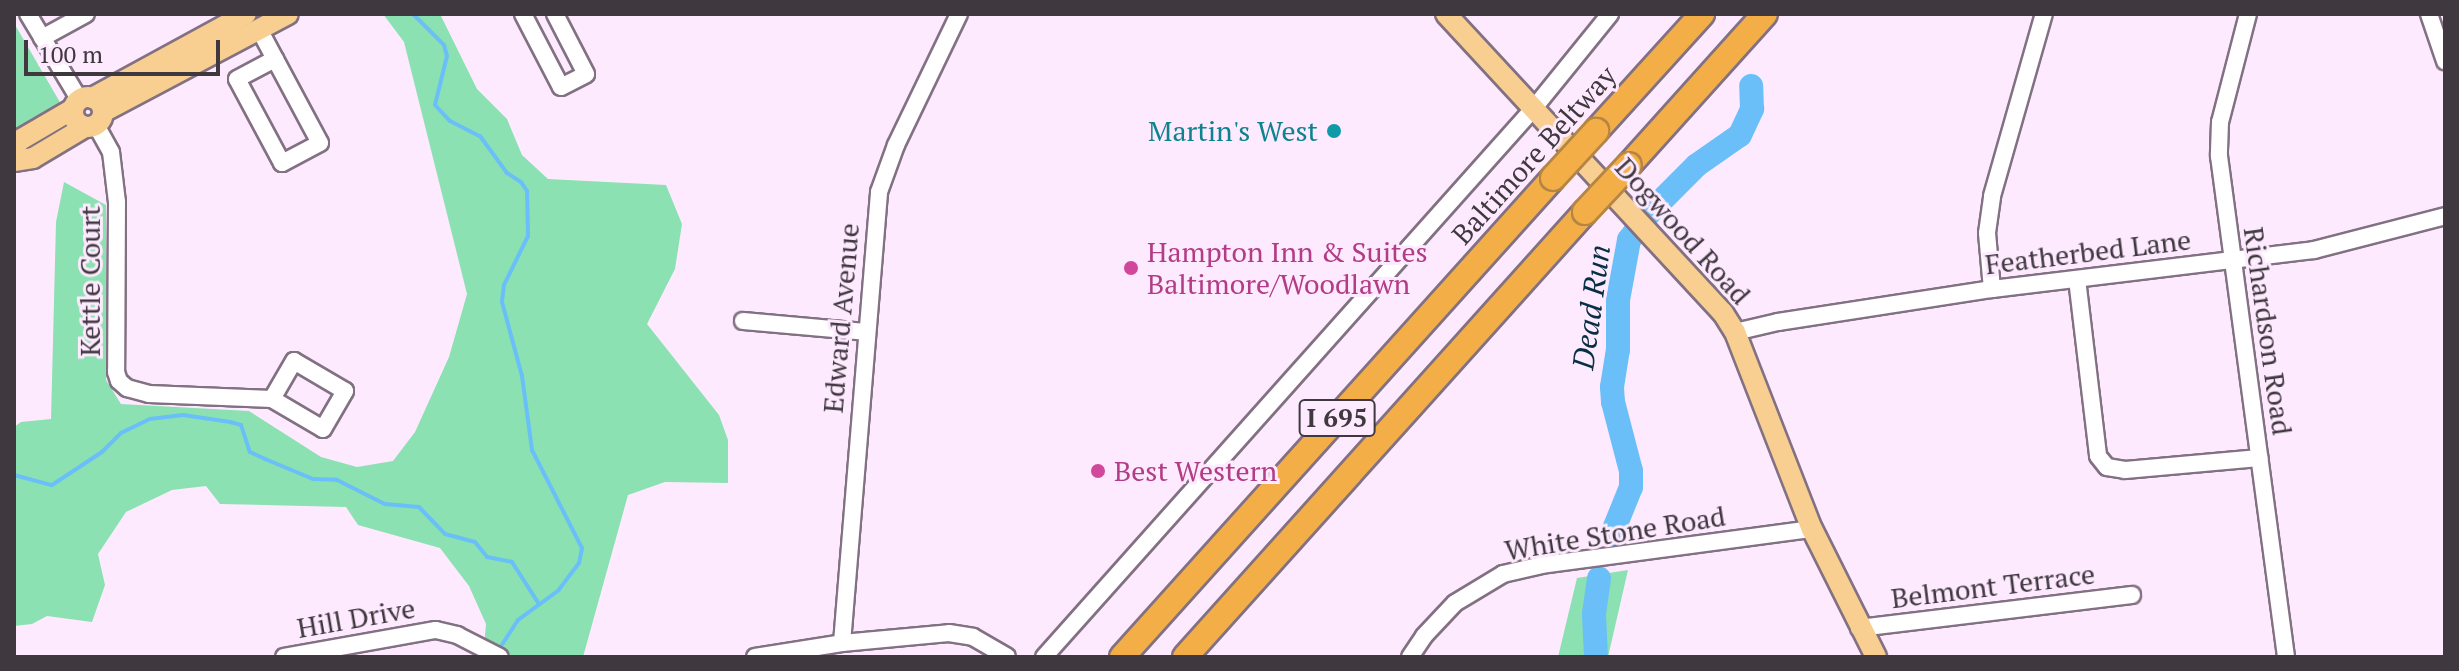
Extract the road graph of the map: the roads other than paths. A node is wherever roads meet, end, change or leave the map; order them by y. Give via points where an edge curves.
1 (28, 14) edge
2 (86, 14) edge
3 (288, 14) edge
4 (523, 14) edge
5 (555, 14) edge
6 (959, 14) edge
7 (1446, 14) edge
8 (1610, 14) edge
9 (1702, 14) edge
10 (1765, 14) edge
11 (2044, 14) edge
12 (2248, 14) edge
13 (2429, 14) edge
14 (252, 22) edge
15 (42, 38) junction
16 (275, 59) junction
17 (2445, 61) edge
18 (1534, 108) junction
19 (88, 112) junction
20 (14, 147) edge
21 (14, 161) edge
22 (2445, 216) edge
23 (2232, 261) junction
24 (2077, 279) junction
25 (1992, 289) junction
26 (743, 321) dead end
27 (866, 332) junction
28 (1735, 332) junction
29 (272, 399) junction
30 (2259, 458) junction
31 (1812, 529) junction
32 (2132, 595) dead end
33 (1859, 628) junction
34 (842, 643) junction
35 (497, 656) edge
36 (284, 657) edge
37 (755, 657) edge
38 (1007, 657) edge
39 (1044, 657) edge
40 (1122, 657) edge
41 (1185, 657) edge
42 (1410, 657) edge
43 (1876, 657) edge
44 (2286, 657) edge

1 - 15 street
2 - 15 street
3 - 14 main road
4 - 5 street via 561,87 586,74
6 - 27 street, Edward Avenue via 879,192
7 - 18 main road, Dogwood Road
8 - 18 street
9 - 40 highway, Baltimore Beltway / I 695, bridge
10 - 41 highway, I 695, bridge
11 - 25 street via 1988,214
12 - 23 street, Richardson Road via 2219,139
13 - 17 street
14 - 16 street
14 - 19 main road
15 - 19 street
16 - 16 street via 320,143 282,163 237,79
18 - 28 main road, Dogwood Road via 1716,303
18 - 39 street
19 - 20 main road
19 - 21 main road via 33,158
19 - 29 street, Kettle Court via 111,152 117,202 119,381 137,393
22 - 23 street, Featherbed Lane via 2351,243
23 - 24 street, Featherbed Lane
23 - 30 street, Richardson Road
24 - 25 street, Featherbed Lane
24 - 30 street via 2098,456 2107,467 2125,470
25 - 28 street, Featherbed Lane
26 - 27 street
27 - 34 street, Edward Avenue
28 - 31 main road, Dogwood Road
29 - 29 street, Kettle Court via 323,429 345,391 294,361
30 - 44 street, Richardson Road
31 - 33 main road, Dogwood Road
31 - 42 street, White Stone Road via 1503,574 1455,603
32 - 33 street, Belmont Terrace
33 - 43 main road, Dogwood Road
34 - 37 street
34 - 38 street via 962,634
35 - 36 street, Hill Drive via 436,630

